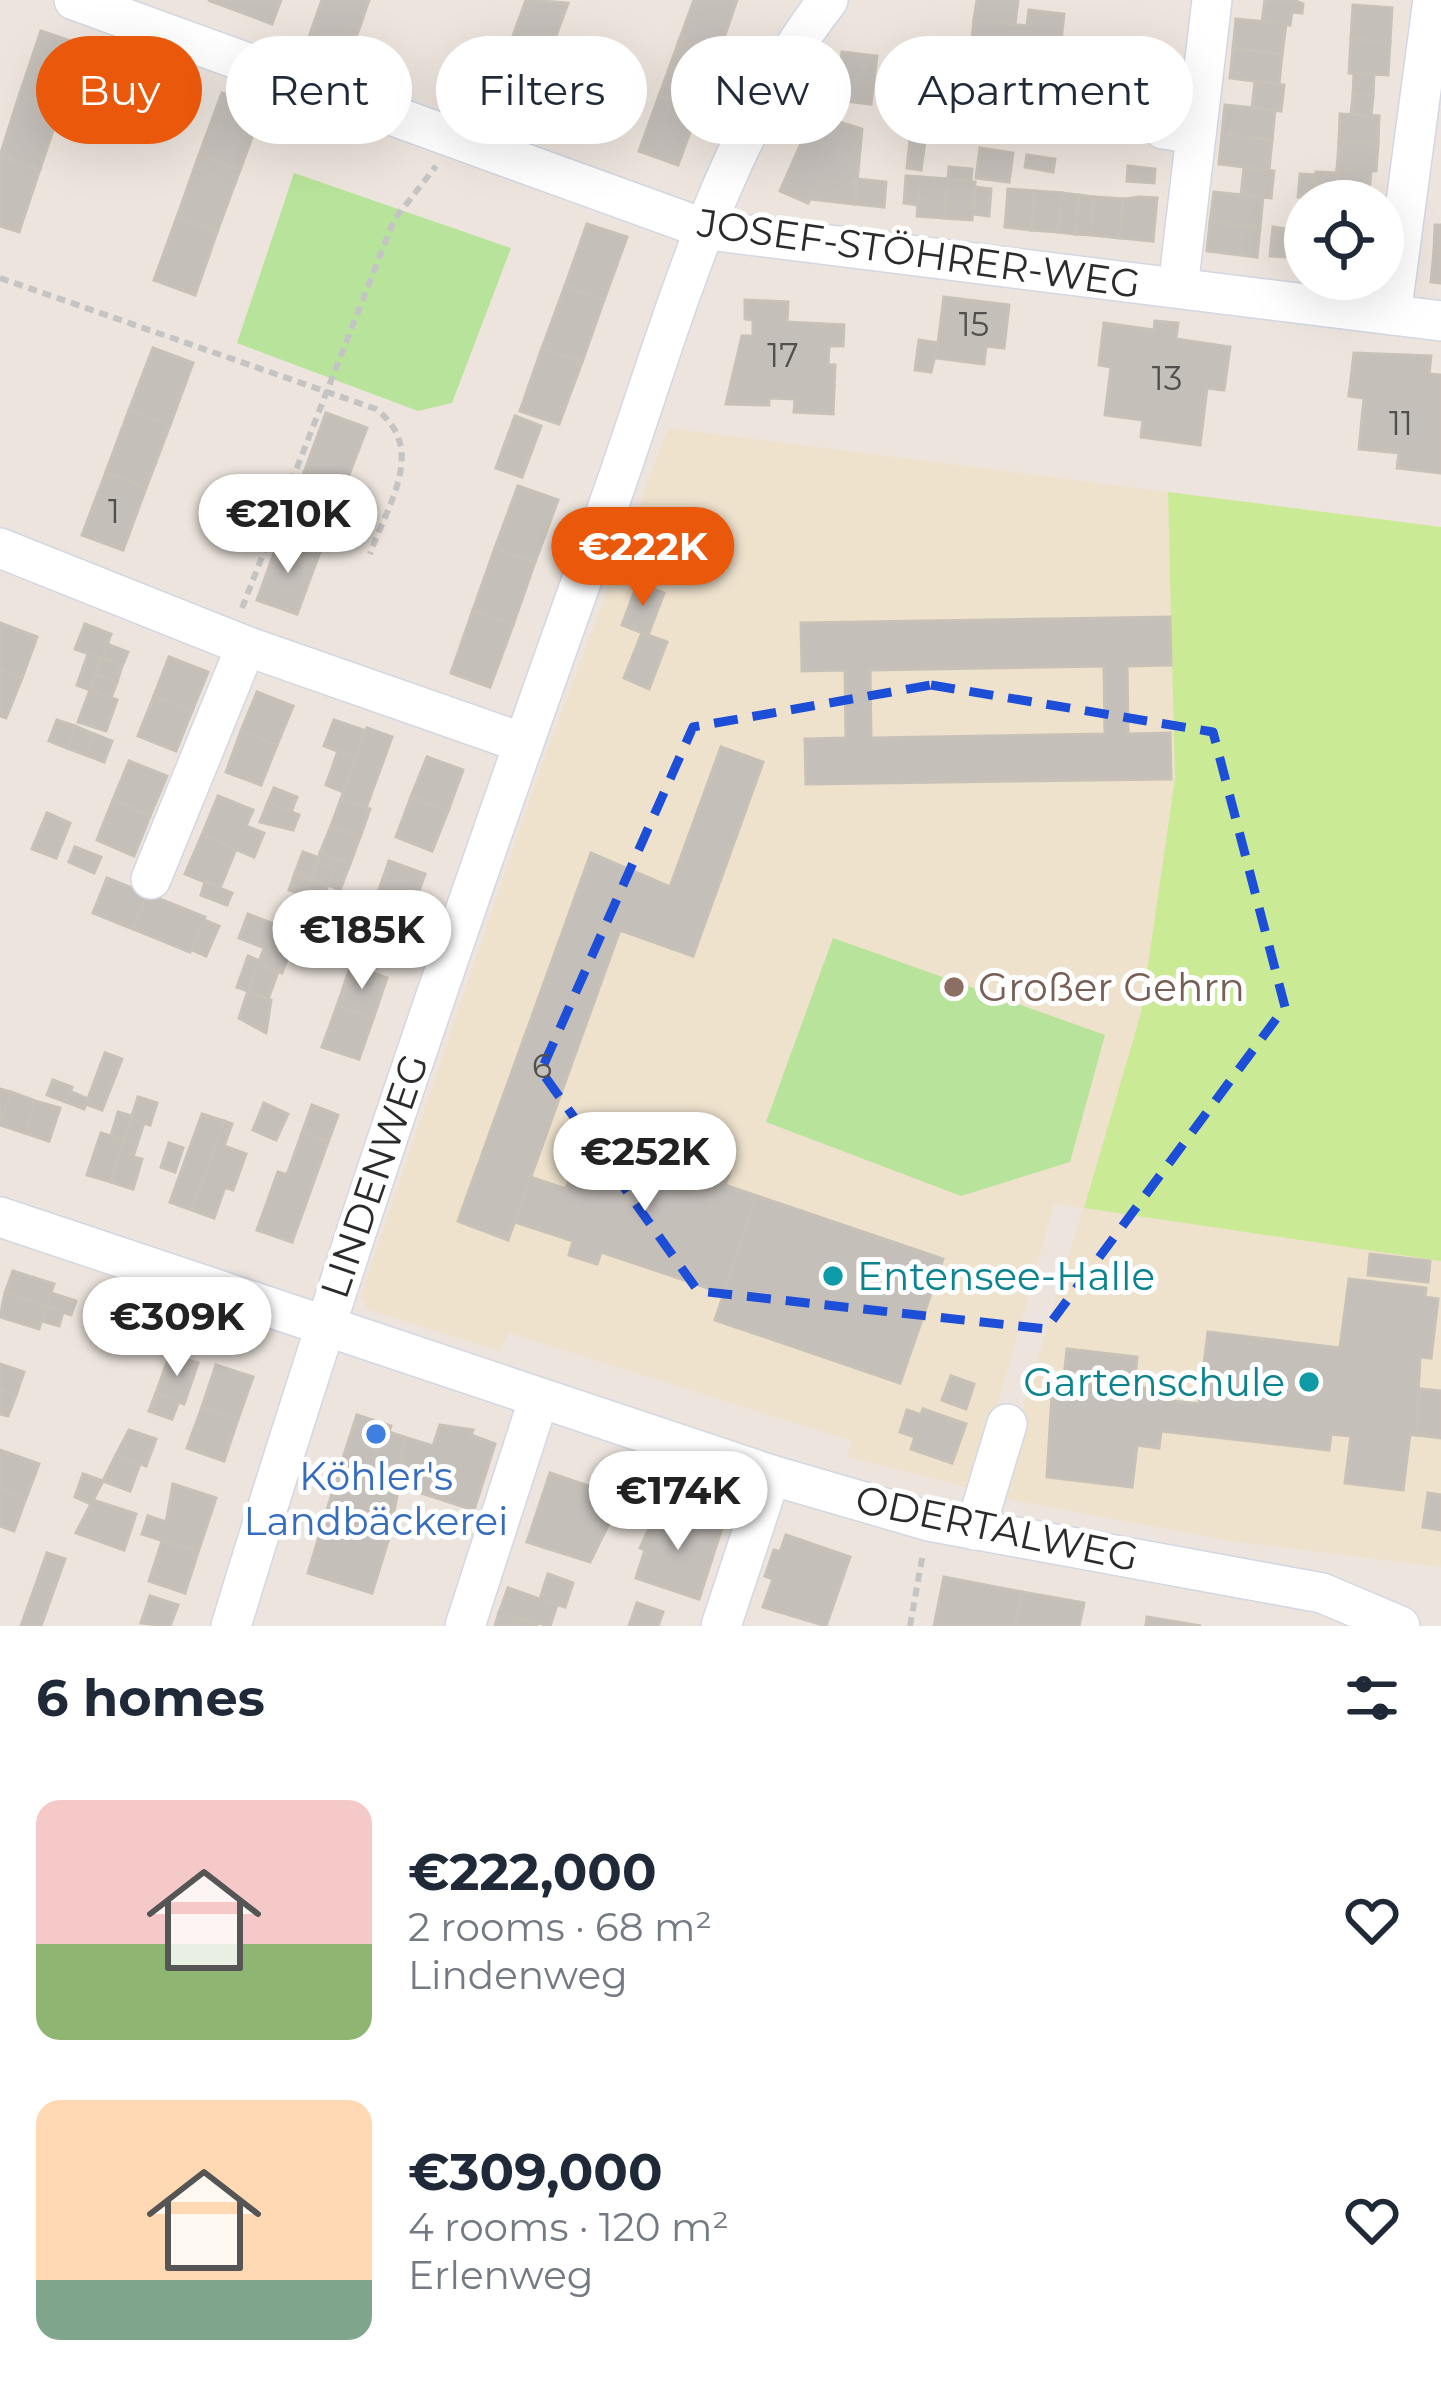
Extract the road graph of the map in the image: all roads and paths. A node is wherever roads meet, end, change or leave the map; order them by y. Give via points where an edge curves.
1 (74, 0) edge
2 (828, 0) edge
3 (1212, 0) edge
4 (1433, 0) edge
5 (436, 134) edge
6 (1193, 134) edge
7 (1196, 134) junction
8 (454, 144) edge
9 (464, 144) edge
10 (708, 230) junction
11 (0, 278) edge
12 (1178, 289) junction
13 (1391, 315) junction
14 (1441, 321) edge
15 (325, 391) junction
16 (0, 548) edge
17 (370, 554) dead end
18 (238, 643) junction
19 (523, 743) junction
20 (151, 879) dead end
21 (0, 1217) edge
22 (322, 1328) junction
23 (539, 1398) junction
24 (1006, 1424) dead end
25 (771, 1474) junction
26 (929, 1521) junction
27 (975, 1530) junction
28 (1387, 1623) edge
29 (231, 1626) edge
30 (465, 1626) edge
31 (722, 1626) edge
32 (910, 1626) edge

1 - 5 street, JOSEF-STÖHRER-WEG
2 - 10 street, LINDENWEG via 757,107
3 - 7 street
4 - 13 street
6 - 7 street
7 - 12 street
8 - 15 path via 394,220
9 - 10 street, JOSEF-STÖHRER-WEG
10 - 12 street, JOSEF-STÖHRER-WEG
10 - 19 street, LINDENWEG
11 - 15 path
12 - 13 street, JOSEF-STÖHRER-WEG
13 - 14 street, JOSEF-STÖHRER-WEG
15 - 17 path via 376,410 404,440
15 - 18 path
16 - 18 street
18 - 19 street
18 - 20 street
19 - 22 street, LINDENWEG
21 - 22 street, ODERTALWEG
22 - 23 street, ODERTALWEG
22 - 29 street, LINDENWEG
23 - 25 street, ODERTALWEG
23 - 30 street
24 - 27 street
25 - 26 street, ODERTALWEG
25 - 31 street
26 - 27 street, ODERTALWEG
26 - 32 path
27 - 28 street, ODERTALWEG via 1322,1593

